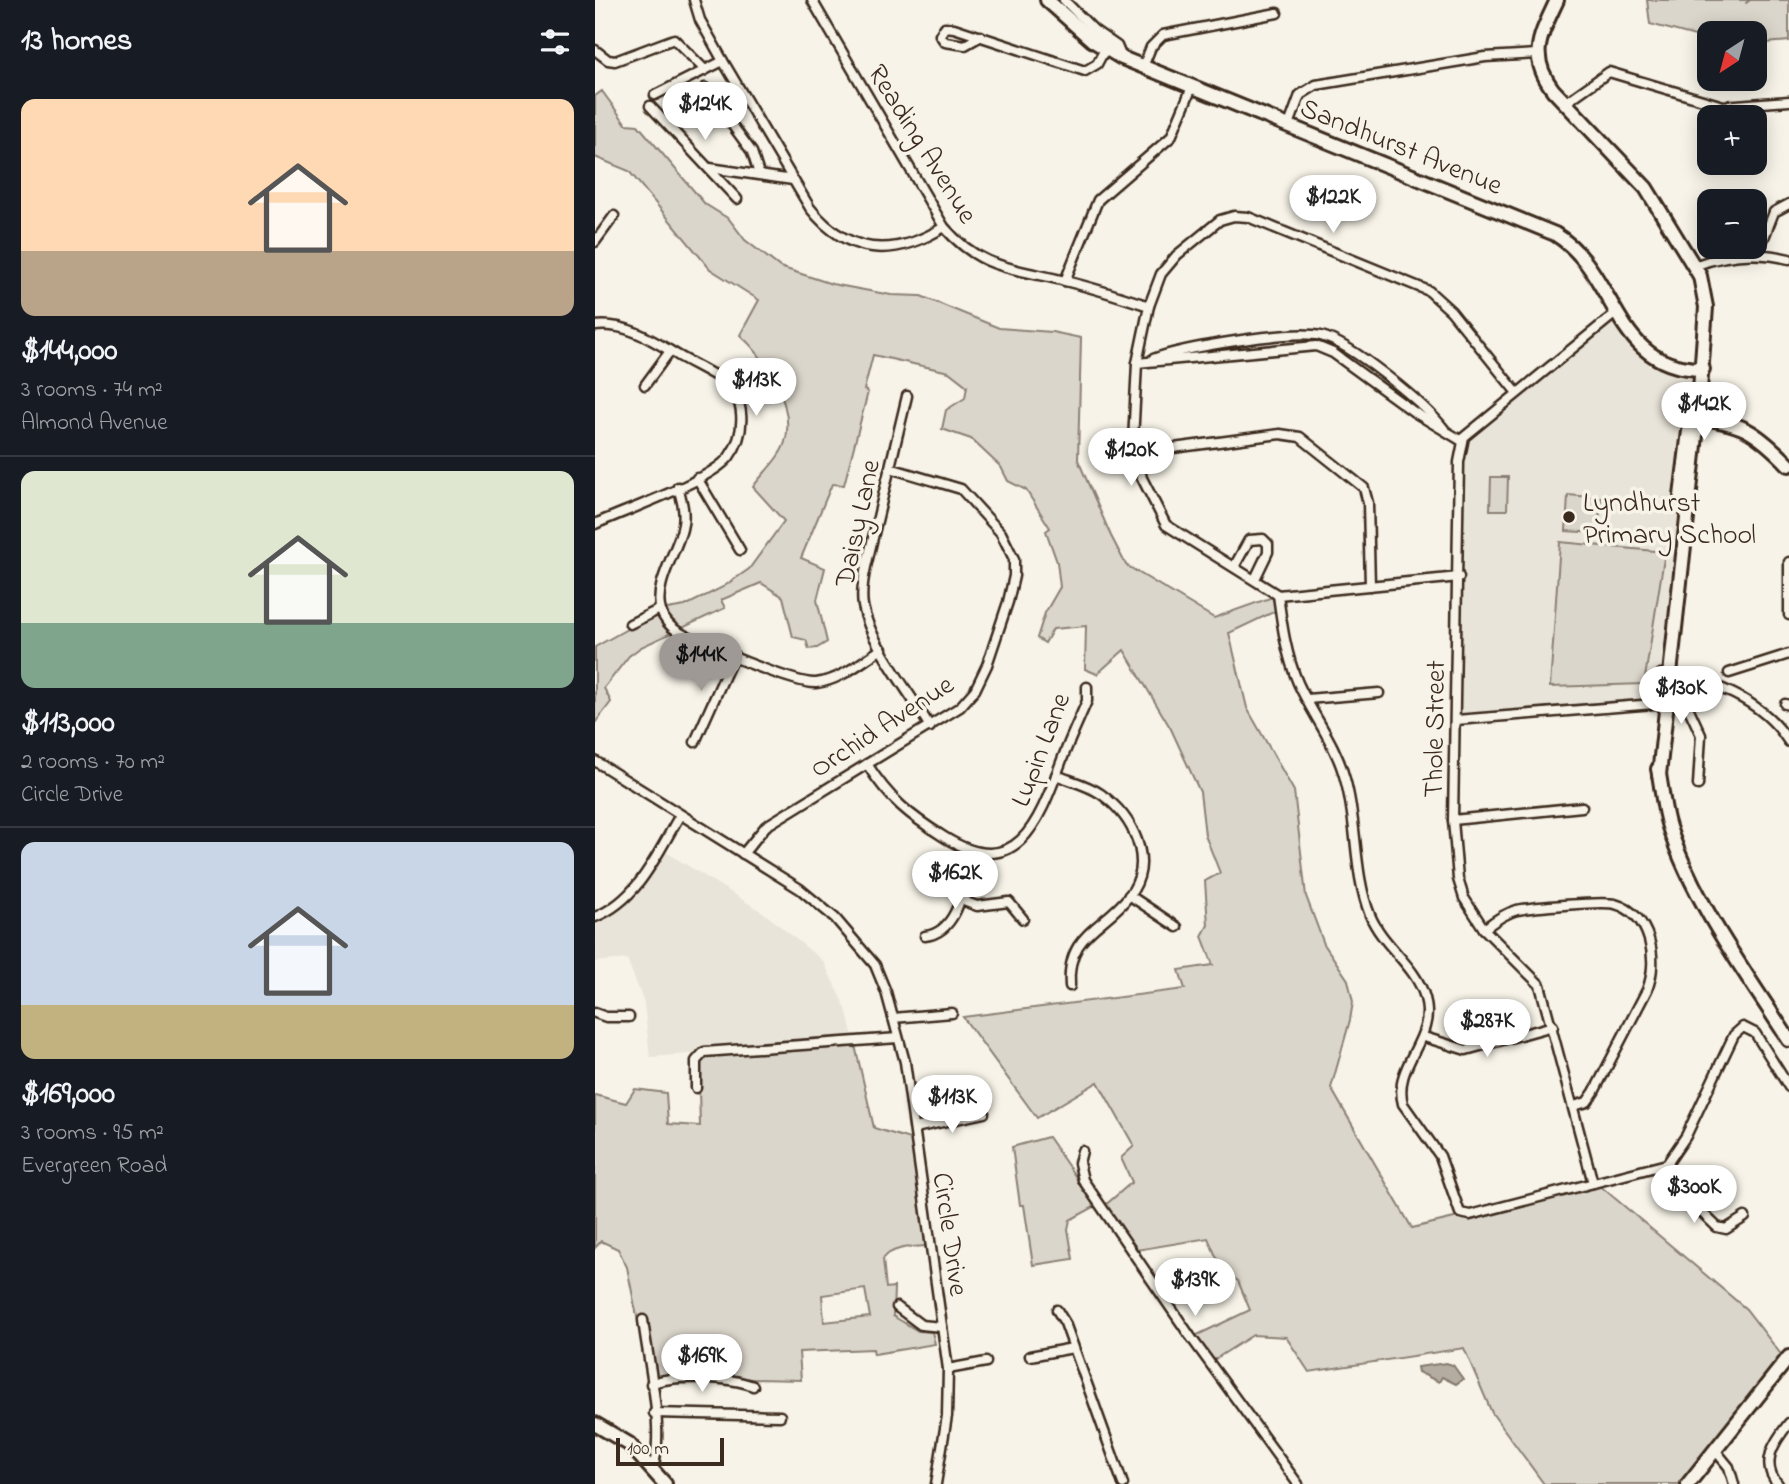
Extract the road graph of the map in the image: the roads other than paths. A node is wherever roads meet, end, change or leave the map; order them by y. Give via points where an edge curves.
1 (694, 0) edge
2 (812, 0) edge
3 (1047, 0) edge
4 (1063, 0) edge
5 (1557, 0) edge
6 (1277, 13) dead end
7 (981, 36) dead end
8 (1105, 49) junction
9 (595, 50) edge
10 (1537, 54) junction
11 (1122, 58) junction
12 (723, 61) junction
13 (1143, 67) junction
14 (705, 70) junction
15 (1192, 87) junction
16 (705, 88) dead end
17 (655, 95) dead end
18 (1789, 102) edge
19 (1565, 103) junction
20 (650, 106) dead end
21 (1289, 125) junction
22 (710, 168) junction
23 (759, 174) junction
24 (793, 180) junction
25 (737, 199) dead end
26 (1789, 204) edge
27 (614, 216) dead end
28 (944, 227) junction
29 (1767, 230) edge
30 (595, 242) edge
31 (1767, 255) edge
32 (1728, 259) edge
33 (1789, 260) edge
34 (1694, 266) junction
35 (1065, 281) junction
36 (1149, 306) junction
37 (1617, 312) junction
38 (595, 326) edge
39 (670, 351) junction
40 (1137, 363) junction
41 (1699, 369) junction
42 (645, 385) dead end
43 (1517, 393) junction
44 (907, 396) dead end
45 (1695, 417) junction
46 (1462, 441) junction
47 (1135, 453) junction
48 (1789, 465) edge
49 (890, 468) junction
50 (697, 478) junction
51 (678, 487) junction
52 (595, 524) edge
53 (740, 550) dead end
54 (1789, 562) edge
55 (1234, 567) junction
56 (1459, 578) junction
57 (1255, 579) junction
58 (1370, 586) junction
59 (1278, 595) junction
60 (660, 609) junction
61 (1789, 615) edge
62 (630, 624) dead end
63 (882, 649) junction
64 (734, 654) junction
65 (1789, 654) edge
66 (1729, 673) dead end
67 (1665, 675) junction
68 (1703, 681) junction
69 (1087, 687) dead end
70 (1379, 693) dead end
71 (1307, 699) junction
72 (1663, 703) junction
73 (1456, 720) junction
74 (930, 727) junction
75 (695, 742) dead end
76 (1789, 742) edge
77 (595, 761) edge
78 (867, 764) junction
79 (1056, 775) junction
80 (1698, 785) dead end
81 (1582, 807) dead end
82 (680, 815) junction
83 (1453, 820) junction
84 (976, 852) junction
85 (743, 854) junction
86 (1129, 895) junction
87 (595, 917) edge
88 (1023, 919) dead end
89 (1177, 928) dead end
90 (1484, 929) junction
91 (925, 936) dead end
92 (1070, 986) dead end
93 (595, 1013) edge
94 (952, 1013) dead end
95 (629, 1017) dead end
96 (893, 1018) junction
97 (1553, 1026) junction
98 (1424, 1037) junction
99 (898, 1038) junction
100 (1789, 1040) edge
101 (1789, 1087) edge
102 (696, 1088) dead end
103 (1574, 1106) junction
104 (984, 1113) dead end
105 (915, 1128) junction
106 (1082, 1151) dead end
107 (1655, 1168) junction
108 (1593, 1183) junction
109 (1745, 1217) dead end
110 (898, 1307) dead end
111 (1057, 1310) dead end
112 (643, 1320) dead end
113 (942, 1327) junction
114 (1073, 1348) junction
115 (1030, 1356) dead end
116 (1789, 1357) edge
117 (986, 1363) dead end
118 (948, 1369) junction
119 (651, 1384) junction
120 (753, 1386) dead end
121 (654, 1413) junction
122 (780, 1416) dead end
123 (1789, 1423) edge
124 (595, 1424) edge
125 (1715, 1450) junction
126 (653, 1468) junction
127 (664, 1484) edge
128 (936, 1484) edge
129 (1123, 1484) edge
130 (1298, 1484) edge
131 (1688, 1484) edge
132 (1734, 1484) edge
133 (1778, 1484) edge

1 - 12 street
2 - 28 street, Reading Avenue
3 - 8 main road, Sandhurst Avenue
4 - 11 street via 1117,46
5 - 10 main road
6 - 13 street via 1163,35 1151,47
7 - 8 street via 1085,71 1097,64
8 - 11 main road, Sandhurst Avenue
9 - 14 street via 615,61 674,39
10 - 19 main road via 1545,79
10 - 21 street via 1485,57 1316,85 1300,95
11 - 13 main road, Sandhurst Avenue
12 - 14 street
12 - 24 street
13 - 15 main road, Sandhurst Avenue
14 - 17 street
15 - 21 main road, Sandhurst Avenue
15 - 35 street via 1171,137 1098,200
16 - 23 street via 748,146
18 - 19 street via 1723,106 1609,72
19 - 34 main road via 1646,188
20 - 22 street
21 - 37 main road, Sandhurst Avenue via 1548,230 1581,255
22 - 23 street
22 - 25 street
23 - 24 street
24 - 28 street via 826,226 862,245 903,247
26 - 29 street via 1774,212
27 - 30 street
28 - 35 street, Reading Avenue via 970,251 996,266
31 - 33 street
32 - 34 street
34 - 41 main road via 1703,296
35 - 36 street, Reading Avenue
36 - 40 street
36 - 43 street via 1161,274 1177,255 1220,220 1248,217 1429,291 1451,311
37 - 41 main road, Sandhurst Avenue via 1637,342 1658,360
37 - 43 street
38 - 39 street via 626,329
39 - 42 street
39 - 50 street via 723,381 738,400 741,413 740,438 729,456
40 - 46 street via 1316,346
40 - 47 street
41 - 45 main road
43 - 46 street
44 - 49 street, Daisy Lane
45 - 48 main road via 1737,424
45 - 67 main road
46 - 56 street, Thole Street
47 - 55 street via 1142,478 1169,529
47 - 58 street via 1280,434 1300,437 1364,488
49 - 63 street, Daisy Lane via 862,595
49 - 74 street, Orchid Avenue via 961,489 1001,533 1014,559 1008,602 981,681 960,707
50 - 51 street
50 - 53 street
51 - 52 street
51 - 60 street via 684,512 682,528 661,589
54 - 61 street
55 - 57 street
55 - 57 street via 1249,540 1263,539 1268,552
56 - 58 street
56 - 73 street, Thole Street
57 - 59 street
58 - 59 street
59 - 71 street via 1286,648
60 - 62 street
60 - 64 street via 677,631
63 - 64 street via 840,676 817,683 792,679
63 - 74 street, Daisy Lane
64 - 75 street
65 - 66 street
67 - 68 street
67 - 72 main road
68 - 76 street via 1761,709
68 - 80 street via 1688,707 1701,735
69 - 79 street, Lupin Lane via 1087,701
70 - 71 street
71 - 98 street via 1346,780 1369,914 1388,947 1422,989 1427,1007
72 - 73 street
72 - 100 main road via 1660,775 1676,846 1721,931
73 - 83 street, Thole Street
74 - 78 street, Orchid Avenue
77 - 82 street, Circle Drive
78 - 84 street via 885,792 907,813
78 - 85 street, Orchid Avenue via 766,826
79 - 84 street, Lupin Lane via 1026,836 1007,851
79 - 86 street via 1101,794 1133,830 1140,844 1142,868
81 - 83 street
82 - 85 street, Circle Drive
82 - 87 street via 640,883 620,903
83 - 90 street, Thole Street via 1460,889
84 - 88 street via 966,902 977,906 1005,901 1015,906
84 - 91 street via 950,924
85 - 96 street, Circle Drive via 800,889 849,932 880,976
86 - 89 street
86 - 92 street via 1081,941 1071,966
90 - 97 street, Thole Street via 1537,980
90 - 103 street via 1517,910 1610,903 1638,921 1651,944 1653,974 1647,990 1594,1092 1587,1102
93 - 95 street
94 - 96 street
96 - 99 street, Circle Drive
97 - 98 street via 1466,1050
97 - 103 street, Thole Street
98 - 108 street via 1402,1076 1403,1104 1440,1156 1462,1214
99 - 102 street via 704,1052 696,1061
99 - 105 street, Circle Drive
101 - 107 street via 1755,1033 1748,1028 1738,1031 1678,1152
103 - 108 street, Thole Street
104 - 105 street
105 - 113 street, Circle Drive
106 - 130 street via 1083,1180
107 - 108 street
107 - 109 street via 1717,1227 1726,1229
110 - 113 street via 921,1325
111 - 114 street
112 - 119 street
113 - 118 street, Circle Drive
114 - 115 street
114 - 129 street
116 - 125 main road
117 - 118 street
118 - 128 street, Circle Drive via 947,1416
119 - 120 street via 731,1380
119 - 121 street
121 - 122 street
121 - 126 street
123 - 133 street via 1770,1455 1771,1476
124 - 126 main road via 629,1444
125 - 131 main road
125 - 132 street via 1730,1467
126 - 127 main road

